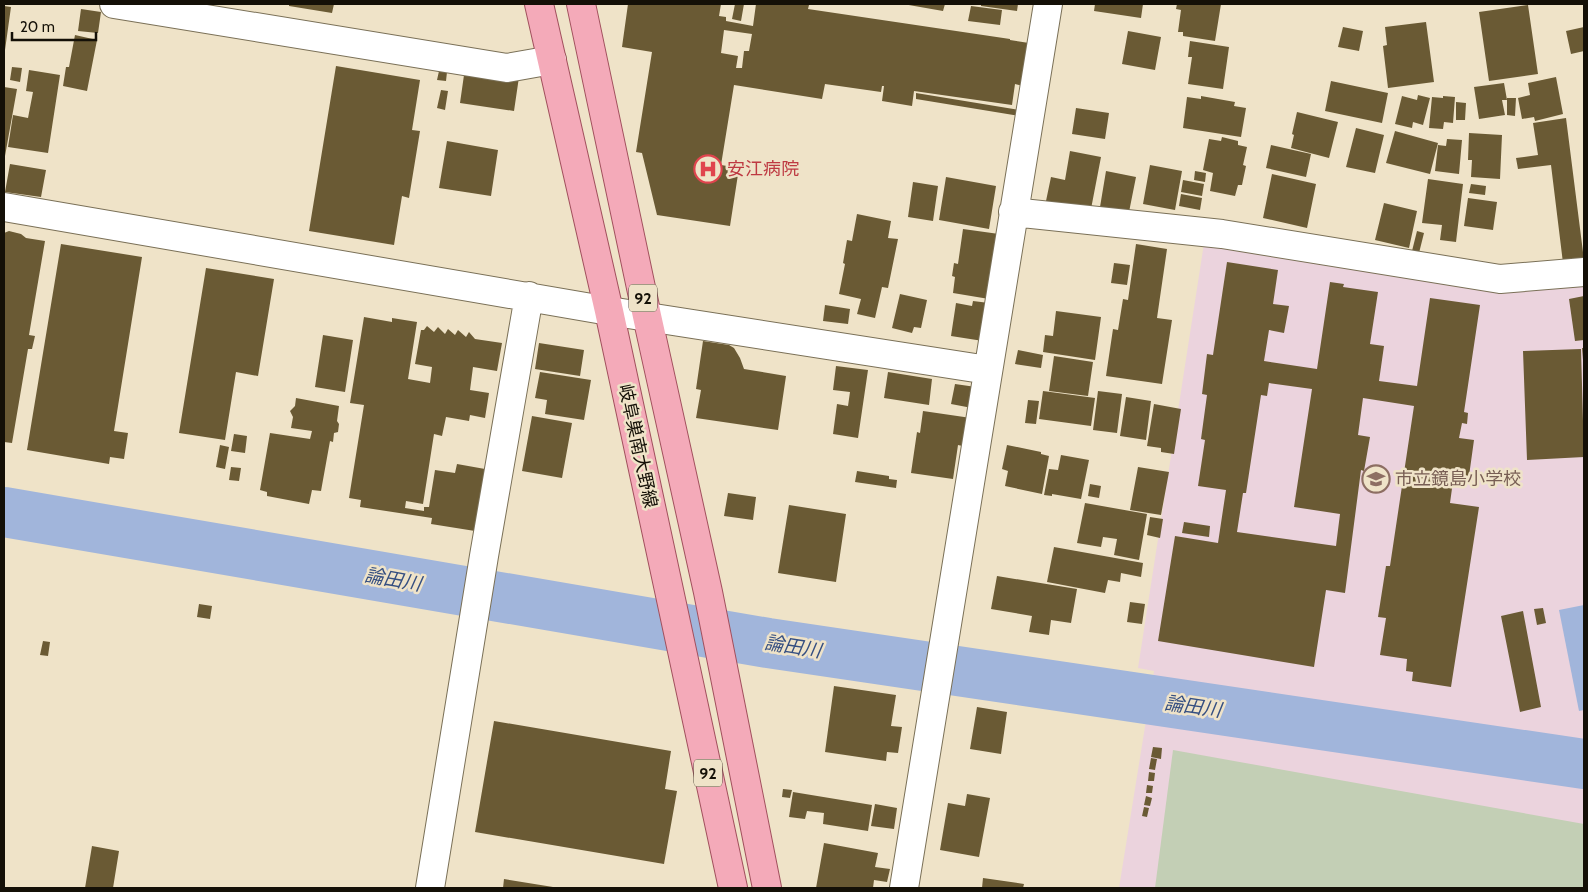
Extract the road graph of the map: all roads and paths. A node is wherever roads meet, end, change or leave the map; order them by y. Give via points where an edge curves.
1 (114, 4) edge
2 (539, 4) edge
3 (581, 4) edge
4 (1048, 4) edge
5 (552, 60) junction
6 (4, 207) edge
7 (1013, 212) junction
8 (1584, 272) edge
9 (528, 296) junction
10 (610, 311) junction
11 (647, 316) junction
12 (988, 370) junction
13 (430, 888) edge
14 (733, 888) edge
15 (767, 888) edge
16 (904, 888) edge

1 - 5 street via 507,68
2 - 5 main road, 岐阜巣南大野線 / 92
3 - 11 main road, 岐阜巣南大野線 / 92
4 - 7 street
5 - 10 main road, 岐阜巣南大野線 / 92
6 - 9 street
7 - 8 street via 1222,234 1500,279
7 - 12 street
9 - 10 street
9 - 13 street
10 - 11 street
10 - 14 main road, 岐阜巣南大野線 / 92
11 - 12 street
11 - 15 main road, 岐阜巣南大野線 / 92 via 708,592
12 - 16 street

